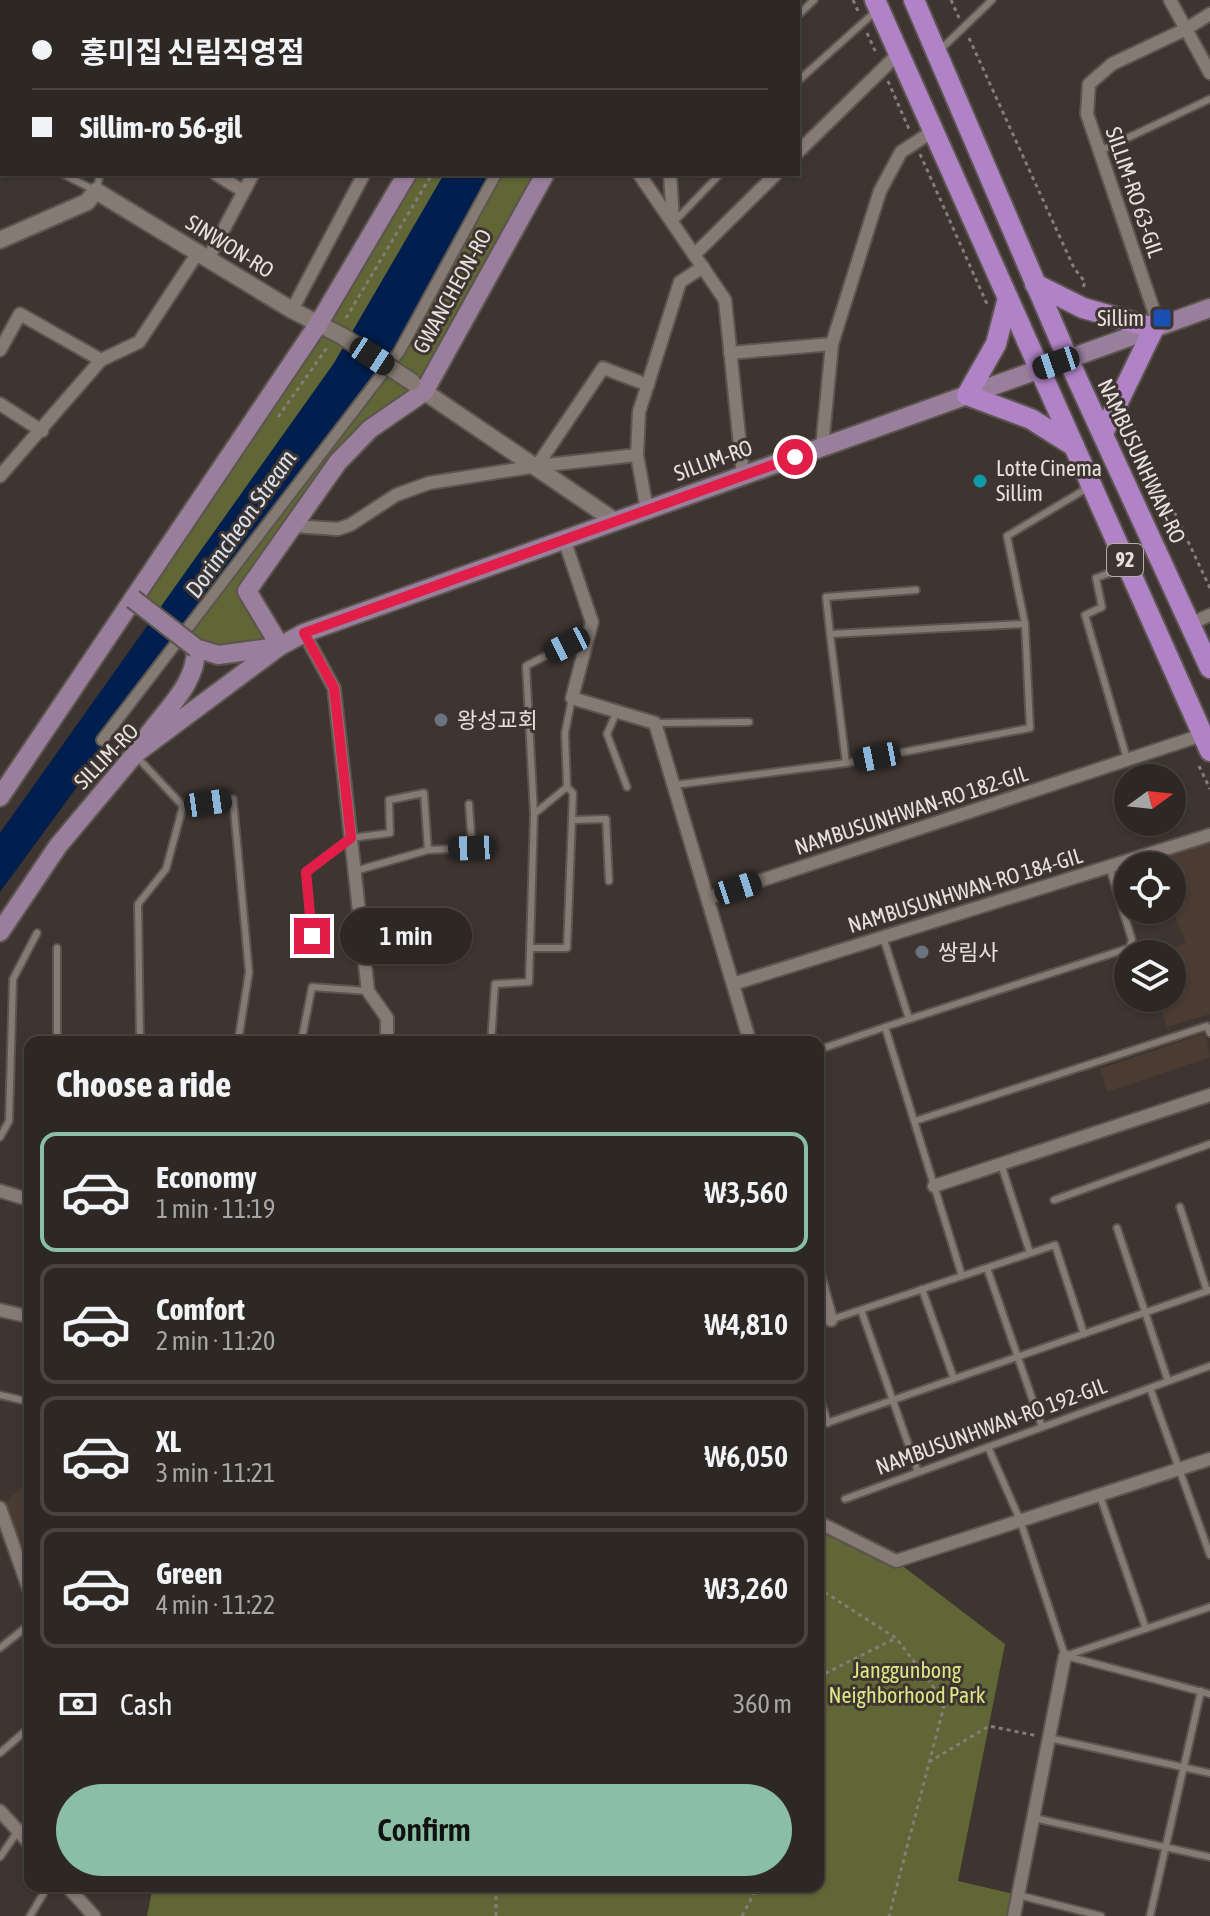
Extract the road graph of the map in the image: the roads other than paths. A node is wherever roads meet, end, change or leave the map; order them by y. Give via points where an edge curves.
1 (916, 0) edge
2 (992, 0) edge
3 (1170, 0) edge
4 (872, 10) edge
5 (1210, 14) edge
6 (1186, 29) junction
7 (938, 53) junction
8 (898, 54) junction
9 (1210, 73) edge
10 (800, 79) edge
11 (1210, 99) edge
12 (933, 131) junction
13 (800, 150) edge
14 (1102, 150) junction
15 (72, 176) edge
16 (219, 176) edge
17 (252, 176) edge
18 (363, 176) edge
19 (406, 176) edge
20 (495, 176) edge
21 (544, 176) edge
22 (640, 176) edge
23 (670, 176) edge
24 (718, 176) edge
25 (774, 176) edge
26 (98, 182) edge
27 (243, 191) junction
28 (673, 224) junction
29 (0, 240) edge
30 (204, 254) junction
31 (694, 255) junction
32 (703, 267) junction
33 (1035, 284) junction
34 (1008, 298) junction
35 (1210, 308) edge
36 (292, 310) junction
37 (319, 323) junction
38 (1157, 327) junction
39 (832, 344) junction
40 (0, 350) edge
41 (730, 353) junction
42 (1068, 359) junction
43 (101, 360) junction
44 (1040, 369) junction
45 (648, 385) junction
46 (418, 387) junction
47 (967, 395) junction
48 (0, 404) edge
49 (42, 431) junction
50 (1103, 433) junction
51 (822, 447) junction
52 (637, 455) junction
53 (1078, 459) junction
54 (537, 466) junction
55 (743, 475) junction
56 (0, 476) edge
57 (647, 510) junction
58 (615, 521) junction
59 (293, 526) junction
60 (564, 539) junction
61 (1123, 568) junction
62 (916, 590) dead end
63 (133, 599) junction
64 (1210, 615) edge
65 (1025, 624) junction
66 (1190, 624) junction
67 (304, 633) junction
68 (588, 634) junction
69 (830, 634) junction
70 (280, 646) junction
71 (196, 648) junction
72 (1210, 668) edge
73 (572, 698) junction
74 (617, 711) junction
75 (749, 722) dead end
76 (655, 723) junction
77 (102, 740) dead end
78 (1203, 744) edge
79 (135, 754) junction
80 (1128, 760) junction
81 (846, 763) junction
82 (674, 785) junction
83 (567, 787) junction
84 (627, 787) dead end
85 (0, 797) edge
86 (469, 804) dead end
87 (183, 806) junction
88 (534, 814) junction
89 (572, 820) junction
90 (1210, 835) edge
91 (351, 838) junction
92 (428, 850) junction
93 (1109, 866) junction
94 (355, 871) junction
95 (609, 881) dead end
96 (708, 898) junction
97 (465, 928) dead end
98 (435, 929) junction
99 (362, 931) junction
100 (0, 932) edge
101 (37, 933) dead end
102 (312, 936) dead end
103 (883, 937) junction
104 (57, 948) dead end
105 (530, 948) junction
106 (436, 957) dead end
107 (733, 984) junction
108 (368, 991) junction
109 (909, 1019) junction
110 (885, 1027) junction
111 (1210, 1033) edge
112 (57, 1036) edge
113 (140, 1036) edge
114 (239, 1036) edge
115 (302, 1036) edge
116 (387, 1036) edge
117 (491, 1036) edge
118 (748, 1036) edge
119 (824, 1048) edge
120 (1210, 1095) edge
121 (0, 1119) edge
122 (9, 1121) junction
123 (915, 1121) junction
124 (0, 1137) edge
125 (1210, 1144) edge
126 (1001, 1164) junction
127 (934, 1186) junction
128 (0, 1191) edge
129 (24, 1198) edge
130 (1054, 1200) dead end
131 (1180, 1207) dead end
132 (1117, 1228) dead end
133 (1030, 1253) junction
134 (987, 1268) junction
135 (962, 1276) junction
136 (922, 1289) junction
137 (1208, 1291) edge
138 (824, 1295) edge
139 (0, 1310) edge
140 (861, 1310) junction
141 (1145, 1313) junction
142 (24, 1316) edge
143 (831, 1320) junction
144 (824, 1322) edge
145 (1084, 1334) junction
146 (1018, 1357) junction
147 (1210, 1366) edge
148 (954, 1379) junction
149 (1168, 1381) junction
150 (1150, 1388) junction
151 (0, 1395) edge
152 (892, 1400) junction
153 (24, 1401) edge
154 (824, 1411) edge
155 (828, 1423) junction
156 (824, 1424) edge
157 (1042, 1427) junction
158 (988, 1447) junction
159 (1210, 1459) edge
160 (1179, 1469) junction
161 (918, 1472) junction
162 (1099, 1495) junction
163 (845, 1499) dead end
164 (0, 1508) edge
165 (1020, 1520) junction
166 (824, 1525) edge
167 (1210, 1555) edge
168 (24, 1575) edge
169 (1210, 1607) edge
170 (24, 1629) edge
171 (1146, 1629) junction
172 (0, 1648) edge
173 (1065, 1656) junction
174 (1201, 1691) junction
175 (1210, 1694) edge
176 (24, 1732) edge
177 (1049, 1738) junction
178 (0, 1753) edge
179 (1184, 1767) junction
180 (1210, 1773) edge
181 (0, 1811) edge
182 (1034, 1818) junction
183 (24, 1826) edge
184 (18, 1831) junction
185 (24, 1838) edge
186 (1165, 1847) junction
187 (0, 1857) edge
188 (1210, 1857) edge
189 (44, 1892) edge
190 (74, 1892) edge
191 (1018, 1895) junction
192 (30, 1916) edge
193 (94, 1916) edge
194 (1014, 1916) edge
195 (1101, 1916) edge
196 (1150, 1916) edge

1 - 7 main road, NAMBUSUNHWAN-RO / 92
2 - 7 lane
3 - 6 street
4 - 8 main road, 92
4 - 10 lane
5 - 6 street, SILLIM-RO 63-GIL
6 - 9 street
6 - 14 street, SILLIM-RO 63-GIL via 1112,64 1089,84 1087,114
7 - 33 main road, NAMBUSUNHWAN-RO / 92
8 - 12 main road, 92
8 - 13 street
11 - 14 lane
12 - 34 main road, 92
12 - 39 street via 901,152 880,191
14 - 38 street, SILLIM-RO 63-GIL
15 - 26 lane, SINWON-RO
16 - 27 street
17 - 27 street
18 - 36 street
19 - 37 main road
20 - 77 street via 399,352
21 - 46 main road, GWANCHEON-RO
22 - 28 street
23 - 28 street
24 - 28 lane
25 - 31 street
26 - 29 street via 87,202
26 - 30 street, SINWON-RO
27 - 30 street
28 - 31 street
30 - 36 street, SINWON-RO
30 - 43 street via 139,342
31 - 32 street
32 - 41 street via 725,300
32 - 45 street via 680,282
33 - 38 main road via 1083,308
33 - 42 main road, NAMBUSUNHWAN-RO / 92
34 - 44 main road, 92
34 - 47 main road via 996,344
35 - 38 main road, SILLIM-RO
36 - 37 street, SINWON-RO
37 - 46 street, SINWON-RO, bridge
37 - 63 main road
38 - 42 main road, SILLIM-RO
38 - 50 main road
39 - 41 street
39 - 51 street
40 - 43 street via 20,314
41 - 55 street
42 - 44 main road, SILLIM-RO
42 - 50 main road, NAMBUSUNHWAN-RO / 92
43 - 49 street
44 - 47 main road, SILLIM-RO
44 - 53 main road, 92
45 - 52 street via 639,412
45 - 54 street via 603,368
46 - 54 street
46 - 59 main road, GWANCHEON-RO via 338,462
47 - 51 main road, SILLIM-RO
47 - 53 main road via 1031,419
48 - 49 street
49 - 56 street
50 - 66 main road, NAMBUSUNHWAN-RO / 92
51 - 55 main road, SILLIM-RO
52 - 54 street
52 - 57 street
53 - 61 street
53 - 65 lane via 1084,490 1007,536
53 - 78 main road, 92
54 - 58 street
54 - 59 street via 412,488 338,529
55 - 57 main road, SILLIM-RO
57 - 58 main road, SILLIM-RO
58 - 60 main road, SILLIM-RO
59 - 70 main road, GWANCHEON-RO via 247,591
60 - 67 main road, SILLIM-RO
60 - 68 street via 592,622
61 - 78 street
61 - 80 lane via 1096,578 1102,607 1085,615
62 - 69 lane via 826,597
63 - 71 main road, bridge
63 - 85 main road
64 - 66 street
65 - 69 lane
65 - 81 lane via 1030,728
66 - 72 main road, NAMBUSUNHWAN-RO / 92
67 - 70 main road, SILLIM-RO
67 - 91 street via 334,688
68 - 73 street
68 - 88 lane via 526,666
69 - 81 lane
70 - 71 main road, SILLIM-RO via 218,655
70 - 79 main road, SILLIM-RO
71 - 79 main road via 191,679
73 - 74 street
73 - 83 lane via 565,733
74 - 76 street
74 - 84 lane via 607,734
75 - 76 lane
76 - 82 street
78 - 80 street, NAMBUSUNHWAN-RO 182-GIL
79 - 87 lane
79 - 100 main road, SILLIM-RO via 58,846
80 - 96 street, NAMBUSUNHWAN-RO 182-GIL
81 - 82 lane
82 - 96 street
83 - 88 lane
83 - 89 lane via 573,793
86 - 92 lane via 472,848
87 - 113 lane via 166,869 138,904
87 - 114 lane via 233,799 249,972
88 - 105 lane
89 - 95 lane via 606,819
89 - 105 lane via 567,948
90 - 93 street, NAMBUSUNHWAN-RO 184-GIL
91 - 92 lane via 390,833 389,800 424,793
91 - 94 street
91 - 102 lane via 306,872
92 - 94 lane
93 - 103 street, NAMBUSUNHWAN-RO 184-GIL
93 - 109 lane via 1132,940 1129,948
94 - 99 street
96 - 107 street
97 - 98 lane
98 - 99 lane
98 - 106 lane
99 - 108 street
101 - 122 lane via 13,979
103 - 107 street, NAMBUSUNHWAN-RO 184-GIL
103 - 109 lane
104 - 112 lane
105 - 117 lane via 529,982 495,984
107 - 118 street
108 - 115 lane via 312,987
108 - 116 street via 387,1018
109 - 110 lane
110 - 119 lane
110 - 123 lane
111 - 123 lane via 1207,1026
120 - 126 street
121 - 122 lane
122 - 124 lane
123 - 127 lane
125 - 130 lane
126 - 127 street
126 - 133 lane
127 - 135 lane
128 - 129 street
131 - 137 lane
132 - 141 lane
133 - 134 lane
133 - 145 lane via 1055,1245
134 - 135 lane
134 - 146 lane
135 - 136 lane
136 - 140 lane
136 - 148 lane
137 - 141 lane
138 - 143 street
139 - 142 street
140 - 143 lane
140 - 152 lane
141 - 145 lane
141 - 149 lane
143 - 144 lane
145 - 146 lane
146 - 148 lane
146 - 157 lane
147 - 149 lane, NAMBUSUNHWAN-RO 192-GIL
148 - 152 lane
149 - 150 lane, NAMBUSUNHWAN-RO 192-GIL
150 - 157 lane, NAMBUSUNHWAN-RO 192-GIL
150 - 160 lane
151 - 153 lane
152 - 155 lane
152 - 161 lane
154 - 155 lane
155 - 156 lane
157 - 158 lane, NAMBUSUNHWAN-RO 192-GIL
158 - 161 lane, NAMBUSUNHWAN-RO 192-GIL
158 - 165 lane
159 - 160 street
160 - 162 street
160 - 167 lane
161 - 163 lane, NAMBUSUNHWAN-RO 192-GIL
162 - 165 street
162 - 171 lane
164 - 168 street
165 - 166 street via 896,1561
165 - 173 lane
169 - 171 lane
170 - 172 lane
171 - 173 lane
173 - 174 lane
173 - 177 street
174 - 175 lane
174 - 179 lane
176 - 178 lane
177 - 179 lane
177 - 182 street
179 - 180 lane
179 - 186 lane
181 - 184 street
182 - 186 lane
182 - 191 street
183 - 184 lane
184 - 185 street
184 - 187 lane
186 - 188 lane
186 - 196 lane
189 - 192 lane
190 - 193 street
191 - 194 street
191 - 195 lane

